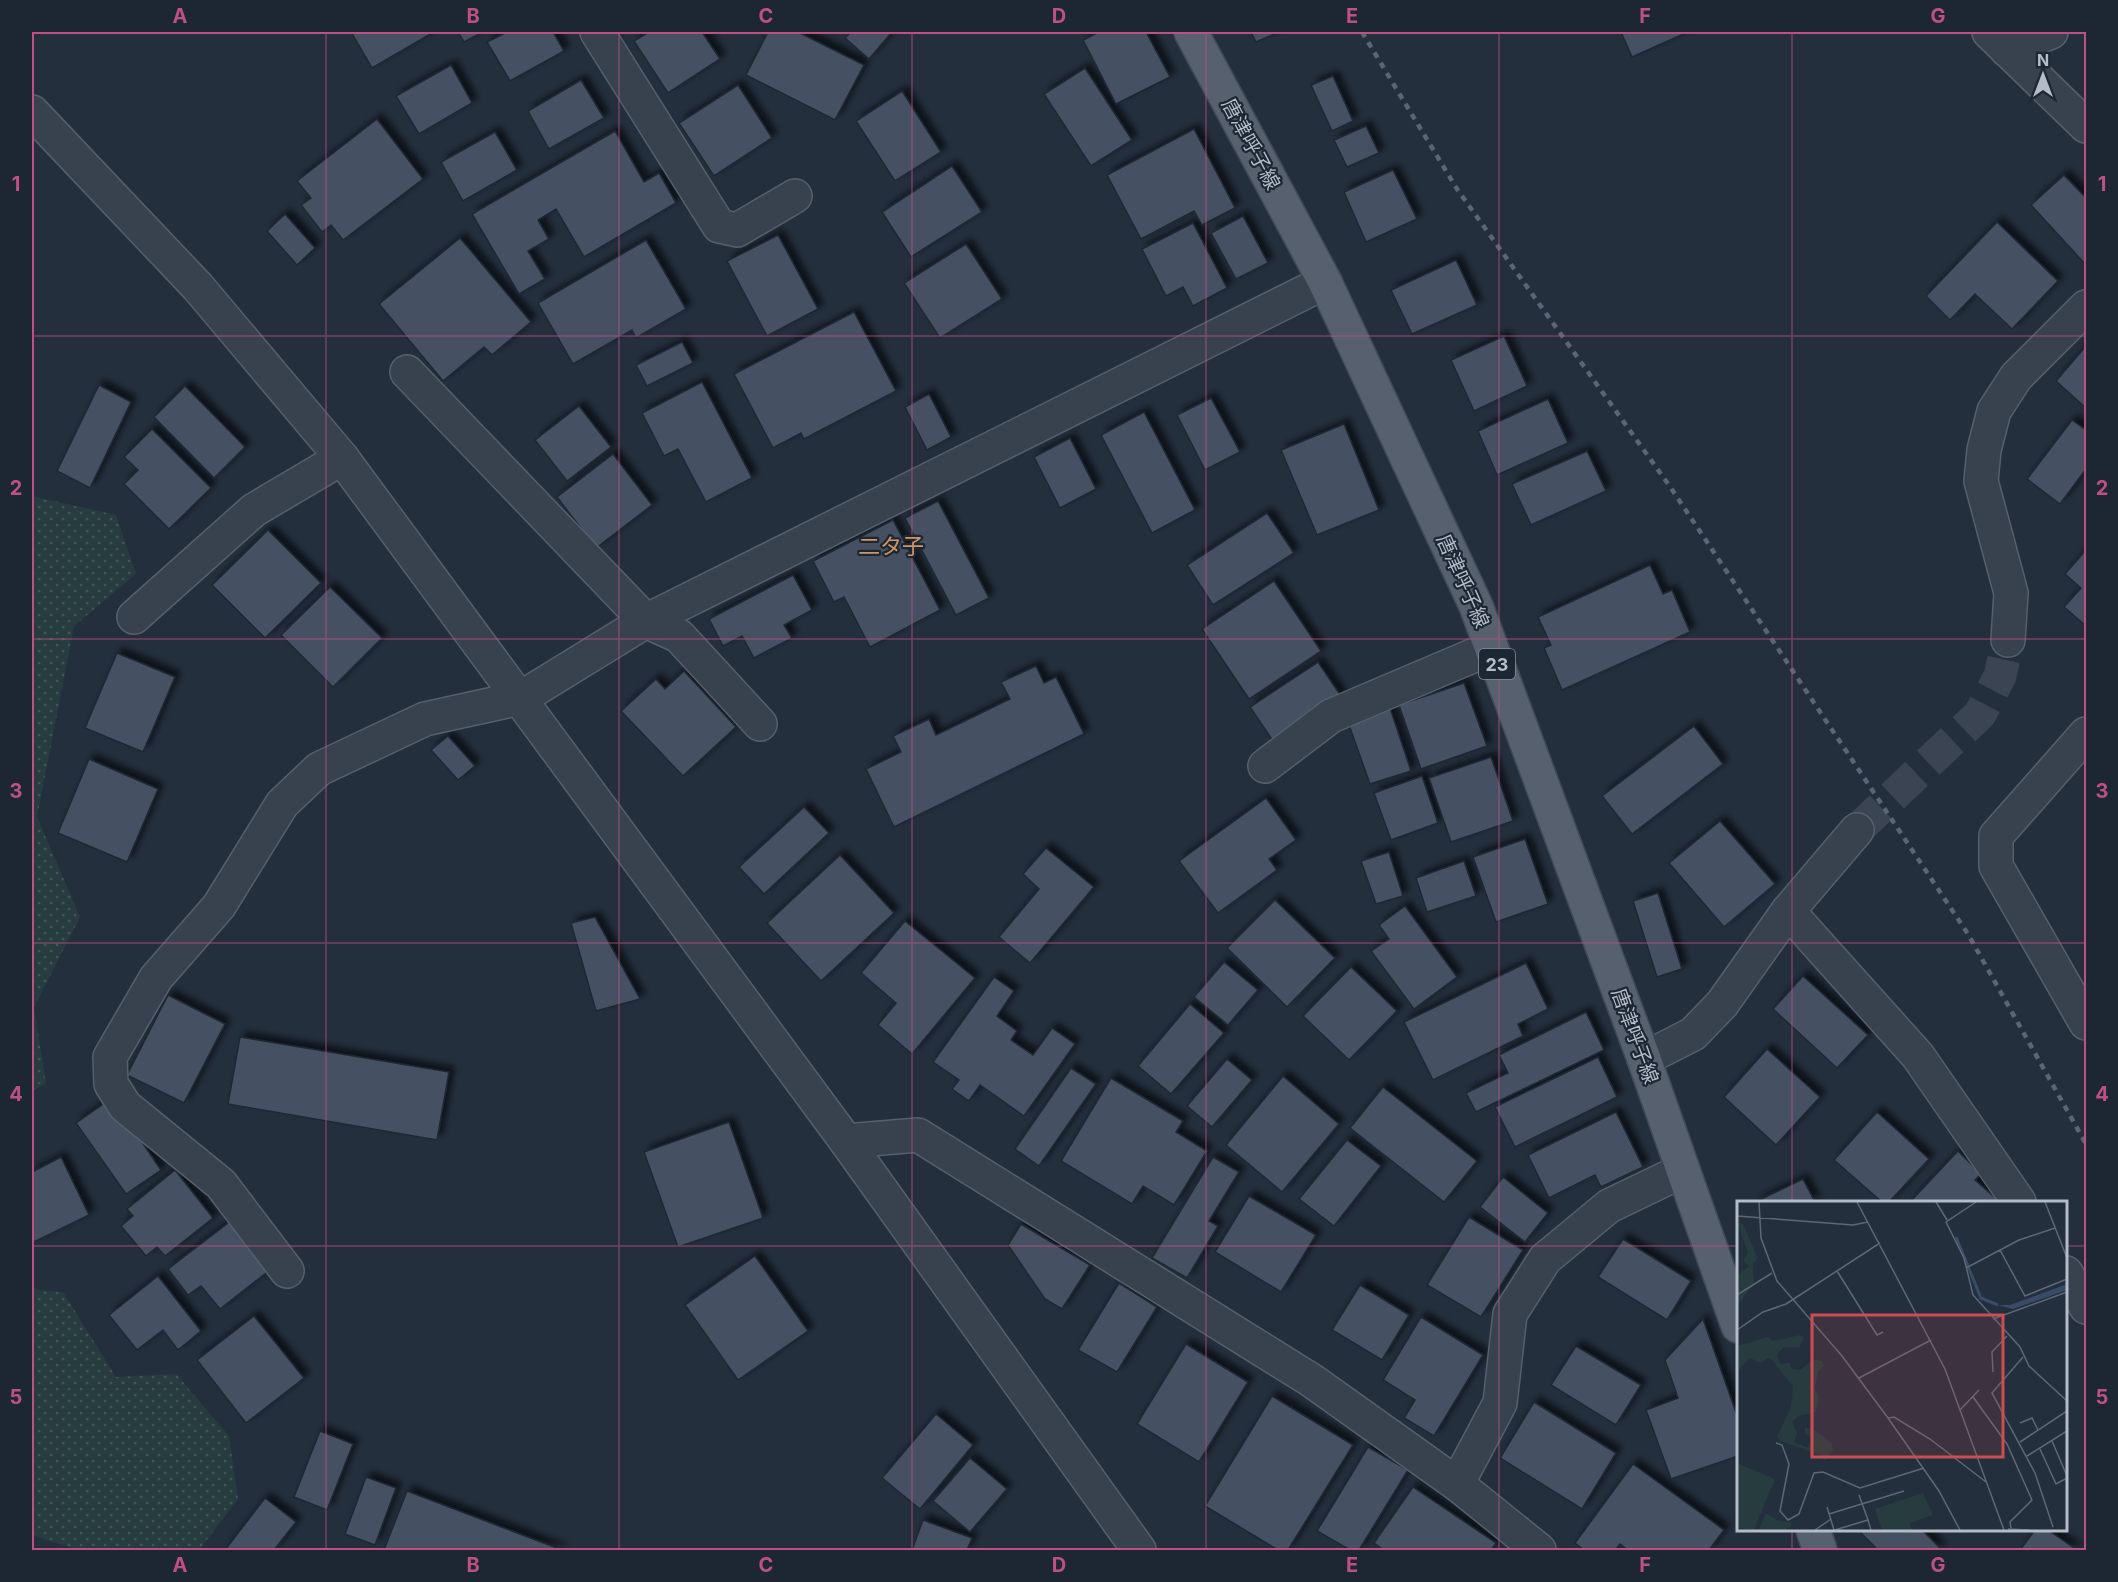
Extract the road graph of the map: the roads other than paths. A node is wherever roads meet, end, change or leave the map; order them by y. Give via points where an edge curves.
1 (597, 32) edge
2 (1191, 32) edge
3 (2051, 32) edge
4 (1998, 41) edge
5 (32, 112) edge
6 (2086, 126) edge
7 (795, 196) dead end
8 (1325, 282) junction
9 (2086, 307) edge
10 (407, 372) dead end
11 (342, 458) junction
12 (134, 617) dead end
13 (646, 621) junction
14 (2008, 640) tunnel mouth
15 (1491, 648) junction
16 (521, 699) junction
17 (760, 724) dead end
18 (2086, 734) edge
19 (1265, 766) dead end
20 (1857, 830) tunnel mouth
21 (1788, 911) junction
22 (2086, 1023) edge
23 (1644, 1059) junction
24 (846, 1141) junction
25 (1682, 1171) junction
26 (2018, 1201) edge
27 (287, 1271) dead end
28 (2067, 1275) edge
29 (2086, 1307) edge
30 (1737, 1323) edge
31 (1457, 1484) junction
32 (1813, 1531) edge
33 (1139, 1551) edge
34 (1539, 1551) edge
35 (1820, 1551) edge

1 - 7 street via 719,226 737,230
2 - 8 main road, 唐津呼子線 / 23
3 - 4 street
4 - 6 street
5 - 11 street via 198,286
8 - 13 street
8 - 15 main road, 唐津呼子線 / 23 via 1476,606
9 - 14 street via 2016,376 1994,411 1984,450 1981,481 2011,593
10 - 13 street
11 - 12 street via 254,510
11 - 16 street
13 - 16 street
13 - 17 street via 679,636
15 - 19 street via 1331,716
15 - 23 main road, 唐津呼子線 / 23
16 - 24 street
16 - 27 street via 425,719 319,769 282,804 219,906 156,978 110,1057 111,1084 125,1106 221,1184
18 - 22 street via 1996,836 1996,866
20 - 21 street
21 - 23 street via 1722,1004 1693,1034
21 - 26 street via 1918,1056
23 - 25 main road, 唐津呼子線 / 23
24 - 31 street via 918,1135 1311,1380
24 - 33 street
25 - 30 main road, 唐津呼子線 / 23
25 - 31 street via 1609,1206 1545,1259 1510,1314 1500,1403
28 - 29 street
31 - 34 street
32 - 35 main road

